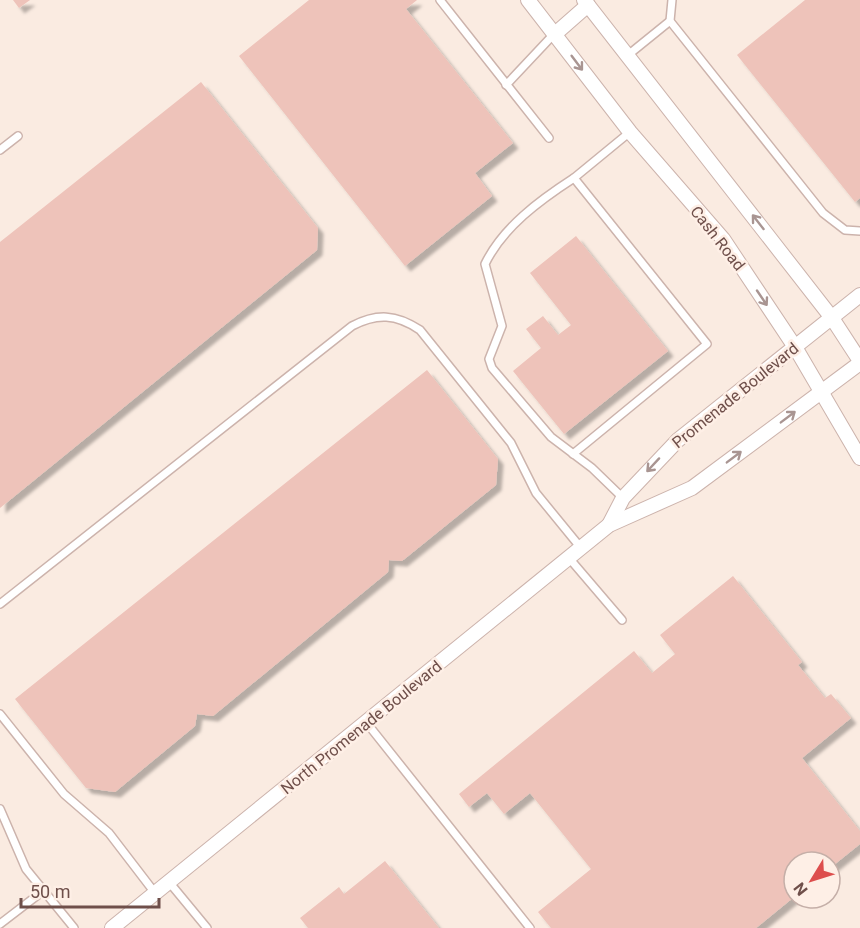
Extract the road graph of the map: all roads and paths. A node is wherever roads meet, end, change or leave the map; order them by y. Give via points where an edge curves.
1 (440, 0) edge
2 (528, 0) edge
3 (672, 0) edge
4 (589, 2) edge
5 (670, 21) junction
6 (555, 34) junction
7 (628, 56) junction
8 (506, 85) junction
9 (630, 132) junction
10 (18, 136) dead end
11 (549, 138) dead end
12 (0, 150) edge
13 (574, 177) junction
14 (860, 231) edge
15 (860, 295) edge
16 (832, 318) junction
17 (795, 347) junction
18 (860, 362) edge
19 (821, 392) junction
20 (573, 454) junction
21 (860, 458) edge
22 (623, 498) junction
23 (609, 525) junction
24 (581, 548) junction
25 (569, 558) junction
26 (0, 604) edge
27 (622, 620) dead end
28 (0, 714) edge
29 (366, 723) junction
30 (0, 809) edge
31 (169, 882) junction
32 (43, 891) junction
33 (155, 893) junction
34 (0, 924) edge
35 (115, 927) edge
36 (74, 928) edge
37 (207, 928) edge
38 (530, 928) edge

1 - 8 lane
2 - 6 street, Cash Road
3 - 5 lane
4 - 6 street
4 - 7 street
5 - 7 lane
5 - 14 lane via 823,213 845,230
6 - 8 lane
6 -> 9 street, Cash Road
16 -> 7 street
8 - 11 lane
9 - 13 lane
9 -> 17 street, Cash Road via 723,239
10 - 12 lane
13 - 20 lane via 545,197 497,243 486,264 502,326 489,359 492,368 551,437
13 - 20 lane via 706,344
15 - 16 street, Promenade Boulevard
16 - 17 street, Promenade Boulevard
16 - 18 street
17 - 19 street, Cash Road
17 -> 22 street, Promenade Boulevard via 678,440
18 - 19 street
19 - 21 street, Cash Road
23 -> 19 street via 692,488
20 - 22 lane
22 - 23 street, Promenade Boulevard
23 - 24 street, North Promenade Boulevard
24 - 25 street, North Promenade Boulevard
24 - 26 lane via 536,494 511,443 420,330 406,321 370,316 352,326
25 - 27 lane
25 - 29 street, North Promenade Boulevard
28 - 33 lane via 64,794 109,833
29 - 31 street, North Promenade Boulevard
29 - 38 lane
30 - 32 lane via 26,869
31 - 33 street, North Promenade Boulevard
31 - 37 lane
32 - 34 lane
32 - 36 lane
33 - 35 street, North Promenade Boulevard

